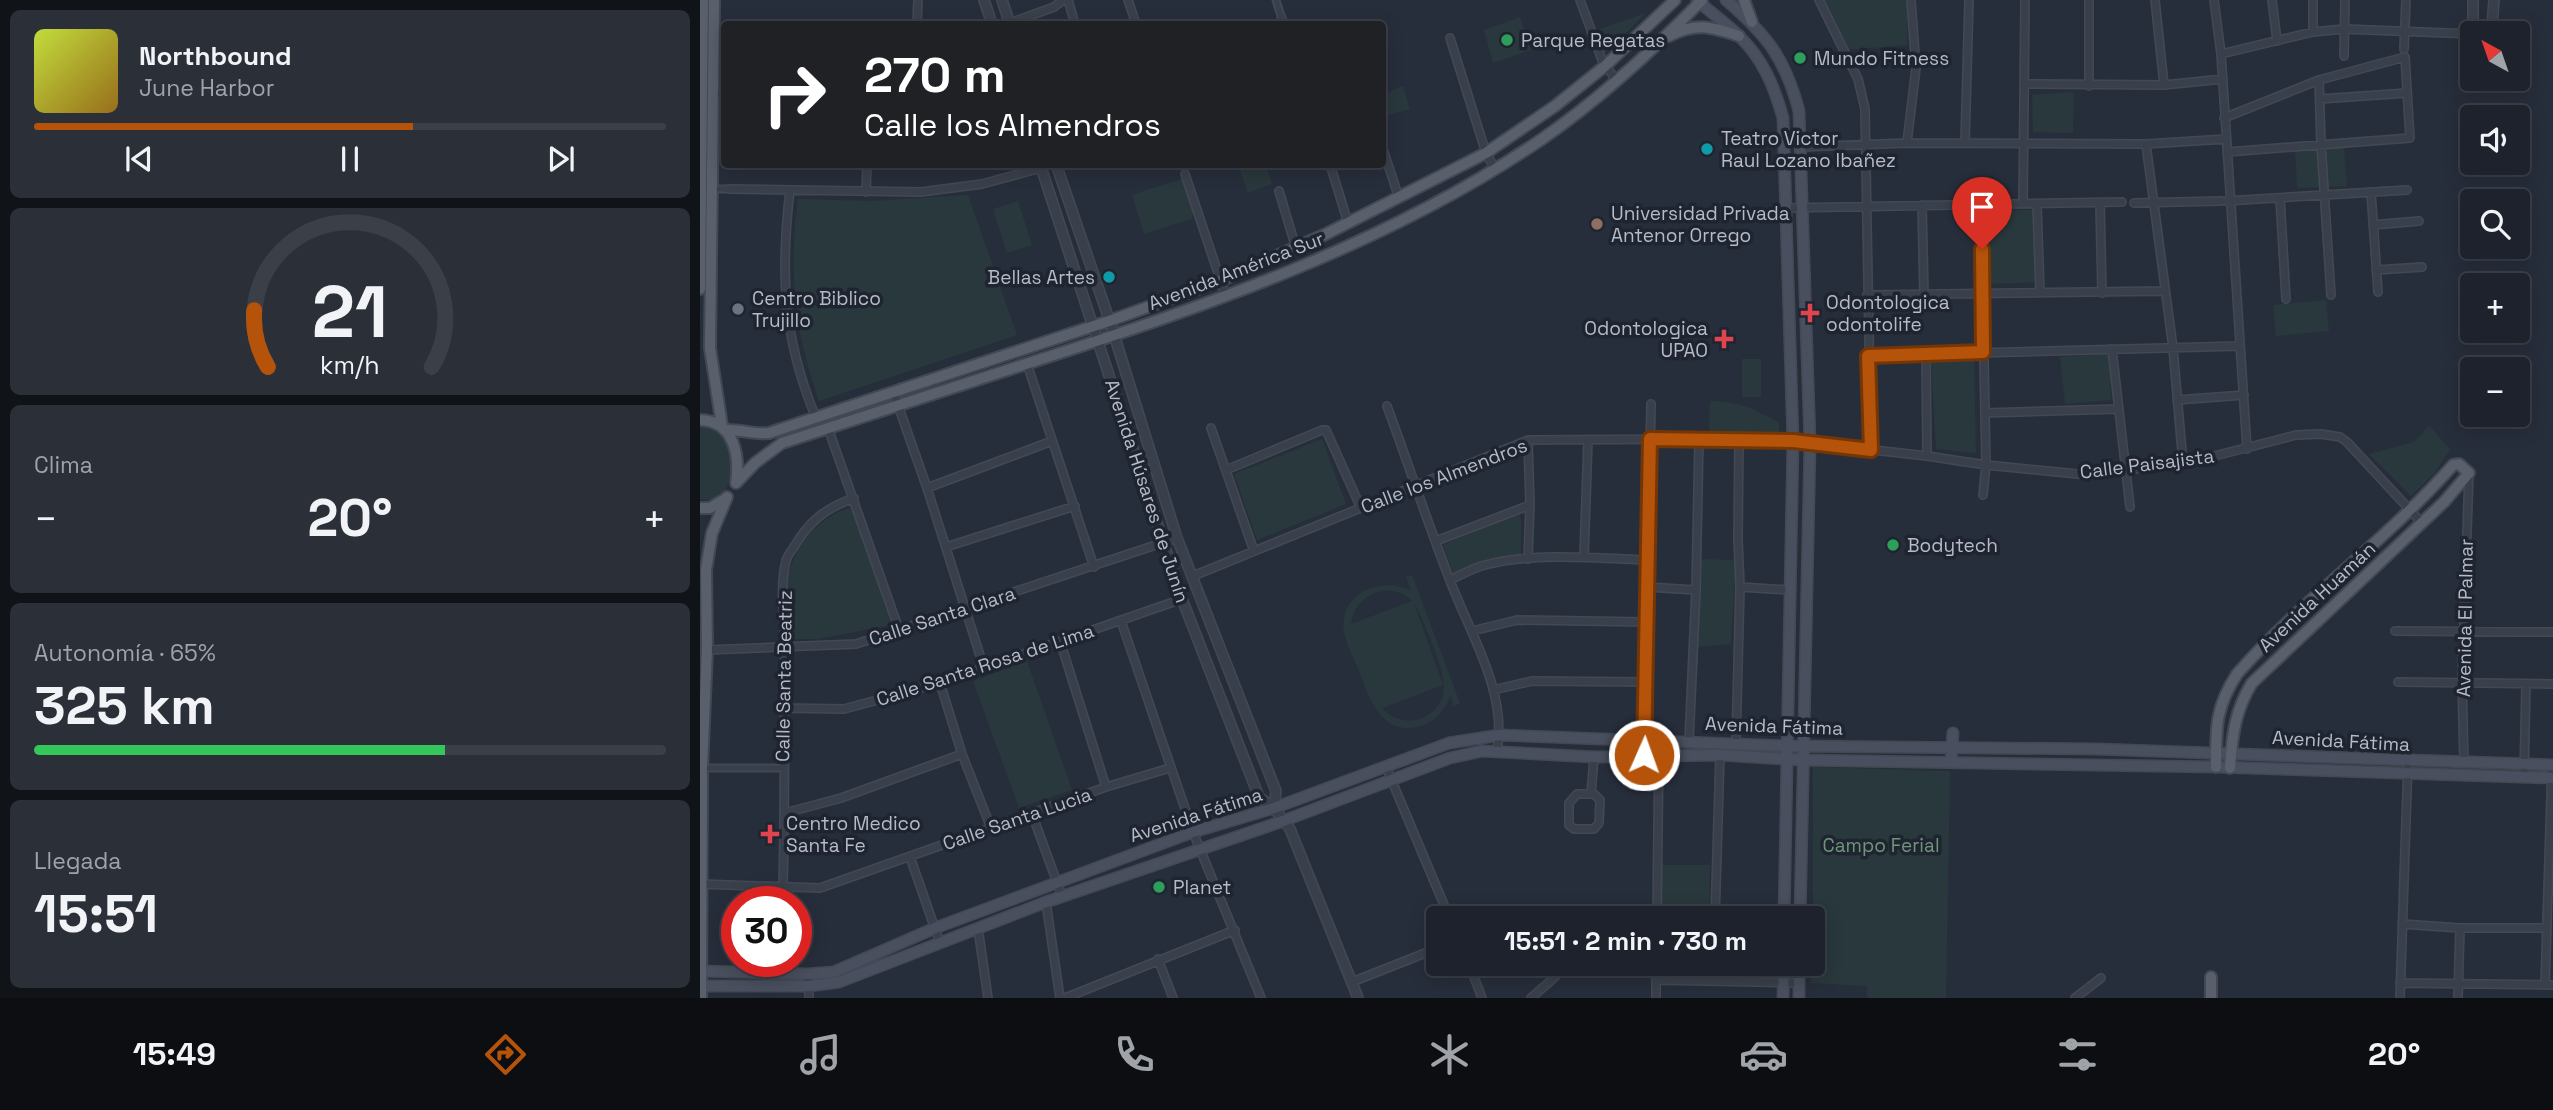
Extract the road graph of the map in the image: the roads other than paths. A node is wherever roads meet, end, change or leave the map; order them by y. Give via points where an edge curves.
1 (703, 0) edge
2 (715, 0) edge
3 (918, 0) edge
4 (984, 0) edge
5 (1002, 0) edge
6 (1062, 0) edge
7 (1128, 0) edge
8 (1276, 0) edge
9 (1580, 0) edge
10 (1665, 0) edge
11 (1675, 0) edge
12 (1726, 0) edge
13 (1744, 0) edge
14 (1819, 0) edge
15 (1911, 0) edge
16 (1969, 0) edge
17 (2025, 0) edge
18 (2089, 0) edge
19 (2155, 0) edge
20 (2214, 0) edge
21 (2272, 0) edge
22 (2313, 0) edge
23 (2346, 0) edge
24 (2406, 0) edge
25 (2473, 0) edge
26 (2494, 0) edge
27 (1700, 1) edge
28 (1283, 20) edge
29 (917, 21) edge
30 (991, 21) edge
31 (1009, 21) edge
32 (1018, 21) edge
33 (1073, 21) edge
34 (1135, 21) edge
35 (2473, 21) edge
36 (2492, 21) edge
37 (1752, 22) junction
38 (1650, 26) junction
39 (2344, 29) junction
40 (2405, 31) junction
41 (2314, 32) junction
42 (2460, 33) edge
43 (1739, 36) junction
44 (1450, 38) dead end
45 (2277, 41) junction
46 (1658, 42) junction
47 (2404, 49) dead end
48 (2221, 54) junction
49 (2344, 56) dead end
50 (1605, 66) junction
51 (2223, 79) junction
52 (1616, 80) junction
53 (2319, 80) junction
54 (2025, 84) junction
55 (2164, 85) junction
56 (2089, 86) junction
57 (710, 93) edge
58 (2407, 93) junction
59 (2320, 99) junction
60 (2224, 118) junction
61 (2226, 139) junction
62 (1907, 143) junction
63 (1965, 143) junction
64 (2023, 143) junction
65 (2146, 144) junction
66 (2320, 144) junction
67 (1867, 145) junction
68 (1801, 147) junction
69 (2227, 152) junction
70 (1486, 153) junction
71 (1386, 157) edge
72 (867, 168) edge
73 (1034, 168) edge
74 (1041, 168) edge
75 (1057, 168) edge
76 (1331, 168) edge
77 (1494, 169) junction
78 (1185, 174) dead end
79 (714, 189) junction
80 (729, 189) joint
81 (790, 190) junction
82 (2407, 190) dead end
83 (1279, 191) dead end
84 (866, 192) junction
85 (2371, 192) junction
86 (2324, 195) junction
87 (1399, 198) junction
88 (2280, 198) junction
89 (2225, 201) junction
90 (2122, 202) dead end
91 (2153, 202) junction
92 (2100, 203) junction
93 (2134, 203) dead end
94 (2023, 204) junction
95 (2037, 204) junction
96 (1922, 205) junction
97 (1981, 205) junction
98 (1803, 206) junction
99 (1866, 206) junction
100 (1786, 208) junction
101 (2419, 221) dead end
102 (1348, 223) junction
103 (2373, 225) junction
104 (1296, 248) junction
105 (2422, 267) dead end
106 (2376, 270) junction
107 (1220, 281) junction
108 (700, 289) edge
109 (2165, 291) junction
110 (2102, 292) junction
111 (2378, 292) dead end
112 (2040, 293) junction
113 (1924, 294) junction
114 (1982, 294) junction
115 (1867, 295) junction
116 (2331, 295) dead end
117 (1226, 297) junction
118 (2286, 299) dead end
119 (1109, 321) junction
120 (1093, 326) junction
121 (1114, 336) junction
122 (1098, 341) junction
123 (2240, 346) junction
124 (705, 347) edge
125 (2173, 348) junction
126 (2112, 349) junction
127 (1983, 352) junction
128 (1926, 354) junction
129 (1868, 356) junction
130 (1027, 364) junction
131 (893, 391) junction
132 (2244, 395) junction
133 (2177, 400) junction
134 (1651, 404) dead end
135 (1387, 406) dead end
136 (898, 407) junction
137 (2119, 408) junction
138 (1985, 413) junction
139 (816, 418) junction
140 (700, 420) edge
141 (724, 428) junction
142 (828, 428) junction
143 (1211, 428) dead end
144 (1650, 439) junction
145 (1699, 439) junction
146 (1528, 440) junction
147 (1588, 440) junction
148 (1739, 440) junction
149 (1052, 441) junction
150 (1793, 441) junction
151 (1810, 443) junction
152 (2247, 449) junction
153 (1871, 450) junction
154 (1927, 456) junction
155 (2183, 463) junction
156 (1986, 466) junction
157 (1793, 469) junction
158 (1226, 470) junction
159 (2127, 470) junction
160 (2469, 472) junction
161 (736, 483) junction
162 (1416, 486) junction
163 (928, 488) junction
164 (1983, 495) dead end
165 (727, 497) junction
166 (854, 498) junction
167 (1808, 499) junction
168 (1530, 505) junction
169 (1075, 506) junction
170 (2130, 507) dead end
171 (700, 508) edge
172 (1361, 508) junction
173 (2410, 511) junction
174 (1791, 521) junction
175 (2421, 523) junction
176 (1807, 524) junction
177 (1177, 538) junction
178 (1436, 541) junction
179 (1163, 543) junction
180 (946, 547) junction
181 (1254, 551) junction
182 (1584, 557) junction
183 (1528, 559) junction
184 (1647, 559) junction
185 (1094, 568) junction
186 (703, 573) edge
187 (1193, 576) junction
188 (1450, 580) junction
189 (1647, 587) junction
190 (1740, 587) junction
191 (1696, 590) junction
192 (1789, 590) junction
193 (1182, 599) junction
194 (966, 607) junction
195 (1121, 621) junction
196 (1645, 622) junction
197 (899, 630) junction
198 (1472, 631) junction
199 (2395, 631) dead end
200 (2464, 632) junction
201 (2553, 632) edge
202 (1059, 641) junction
203 (2264, 646) junction
204 (785, 649) junction
205 (704, 651) edge
206 (2277, 658) junction
207 (1227, 663) junction
208 (703, 665) edge
209 (984, 668) junction
210 (1209, 669) junction
211 (1645, 682) junction
212 (2399, 682) dead end
213 (2462, 682) junction
214 (940, 683) junction
215 (2526, 684) junction
216 (2553, 684) edge
217 (1493, 690) junction
218 (1788, 699) junction
219 (1804, 699) junction
220 (783, 708) junction
221 (1952, 733) dead end
222 (1500, 735) junction
223 (1645, 740) junction
224 (1659, 741) junction
225 (1689, 741) junction
226 (1736, 743) junction
227 (1788, 746) junction
228 (1803, 746) junction
229 (1952, 747) junction
230 (2096, 749) junction
231 (1497, 751) junction
232 (2215, 752) junction
233 (2231, 753) junction
234 (962, 754) junction
235 (1658, 754) junction
236 (1644, 755) junction
237 (1720, 755) junction
238 (1594, 757) junction
239 (2311, 757) junction
240 (1787, 758) junction
241 (1803, 760) junction
242 (2408, 761) junction
243 (1951, 762) junction
244 (2464, 763) junction
245 (2096, 764) junction
246 (2524, 764) junction
247 (2552, 765) edge
248 (1387, 767) junction
249 (2216, 767) junction
250 (702, 768) junction
251 (783, 768) junction
252 (1170, 768) junction
253 (2230, 768) junction
254 (2311, 771) junction
255 (2409, 774) junction
256 (2524, 778) junction
257 (2552, 778) edge
258 (1391, 779) junction
259 (1107, 787) junction
260 (1591, 794) junction
261 (1274, 808) junction
262 (785, 813) junction
263 (1032, 814) junction
264 (1283, 821) junction
265 (991, 828) junction
266 (1193, 832) junction
267 (1201, 848) junction
268 (910, 856) junction
269 (1057, 882) junction
270 (701, 884) edge
271 (756, 886) edge
272 (783, 886) edge
273 (812, 888) edge
274 (1062, 896) junction
275 (1046, 902) junction
276 (1445, 906) edge
277 (1657, 906) edge
278 (1715, 906) edge
279 (1784, 906) edge
280 (1800, 906) edge
281 (2402, 924) junction
282 (935, 928) junction
283 (978, 928) junction
284 (2460, 928) junction
285 (2547, 928) junction
286 (1235, 930) junction
287 (940, 943) junction
288 (701, 945) edge
289 (1426, 953) edge
290 (1158, 960) junction
291 (701, 971) edge
292 (721, 972) edge
293 (812, 974) edge
294 (1474, 976) edge
295 (1556, 976) edge
296 (1656, 976) edge
297 (1713, 976) edge
298 (1783, 976) edge
299 (1799, 976) edge
300 (808, 977) edge
301 (2211, 977) dead end
302 (2101, 978) dead end
303 (1656, 980) junction
304 (1713, 980) junction
305 (1352, 982) junction
306 (1783, 982) junction
307 (1799, 983) junction
308 (2400, 983) junction
309 (2458, 984) junction
310 (2549, 985) edge
311 (701, 986) edge
312 (809, 986) junction
313 (701, 998) edge
314 (809, 998) edge
315 (988, 998) edge
316 (1063, 998) edge
317 (1173, 998) edge
318 (1261, 998) edge
319 (1358, 998) edge
320 (1482, 998) edge
321 (1531, 998) edge
322 (1656, 998) edge
323 (1783, 998) edge
324 (1799, 998) edge
325 (2075, 998) edge
326 (2211, 998) edge
327 (2400, 998) edge
328 (2458, 998) edge

1 - 57 main road
2 - 57 main road
3 - 29 street
4 - 30 street
5 - 31 street
6 - 32 street
6 - 33 street
7 - 34 street
8 - 28 street
9 - 50 street
10 - 38 main road
11 - 38 main road, Avenida América Sur
12 - 37 main road
13 - 37 main road
14 - 67 street via 1858,79
15 - 62 street via 1916,68
16 - 63 street
17 - 54 street
18 - 56 street
19 - 55 street
20 - 48 street
21 - 45 street
22 - 41 street
23 - 39 street
24 - 40 street
25 - 35 street
26 - 36 street
27 - 43 main road
27 - 46 main road, Avenida América Sur
37 - 43 main road
37 - 68 main road via 1780,58 1792,85
38 - 50 main road, Avenida América Sur
39 - 40 street
39 - 41 street
39 - 49 street
40 - 42 street
40 - 47 street
41 - 45 street
43 - 46 main road via 1692,26
43 - 100 main road via 1768,73 1777,96 1783,118
44 - 70 street
45 - 48 street
46 - 52 main road, Avenida América Sur
48 - 51 street
50 - 52 street
50 - 70 main road, Avenida América Sur
51 - 55 street
51 - 60 street
52 - 77 main road, Avenida América Sur via 1543,138
53 - 58 street via 2405,57
53 - 59 street
53 - 60 street
54 - 56 street
54 - 64 street
55 - 56 street
57 - 79 main road
57 - 108 main road
58 - 59 street
58 - 66 street via 2410,138
59 - 66 street
60 - 61 street
61 - 65 street
61 - 69 street
62 - 63 street
62 - 67 street
63 - 64 street
64 - 65 street
64 - 94 street
65 - 91 street
66 - 69 street
66 - 86 street
67 - 68 street
67 - 99 street
68 - 98 main road
69 - 89 street
70 - 77 street
70 - 87 main road, Avenida América Sur
71 - 87 street
72 - 84 street
73 - 84 street via 982,184 920,192
74 - 120 street, Avenida Húsares de Junín
75 - 119 street, Avenida Húsares de Junín
76 - 102 street
77 - 117 main road, Avenida América Sur via 1412,215
78 - 107 street
79 - 80 street
79 - 124 main road
80 - 81 street
81 - 84 street
81 - 139 street via 783,246 788,324
82 - 85 street
83 - 104 street
85 - 86 street
85 - 103 street
86 - 88 street
86 - 116 street
87 - 102 main road, Avenida América Sur
88 - 89 street
88 - 118 street
89 - 91 street
89 - 123 street
90 - 92 street
91 - 93 street
91 - 109 street
92 - 95 street
92 - 110 street
94 - 95 street
94 - 97 street
95 - 112 street
96 - 97 street
96 - 99 street
96 - 113 street
97 - 114 street
98 - 99 street
98 - 100 street
98 - 151 main road
99 - 115 street
100 - 150 main road
101 - 103 street
102 - 104 main road, Avenida América Sur
103 - 106 street
104 - 107 main road, Avenida América Sur
105 - 106 street
106 - 111 street
107 - 117 street
107 - 119 main road, Avenida América Sur
109 - 110 street
109 - 125 street
110 - 112 street
112 - 114 street
113 - 114 street
113 - 115 street
114 - 127 street
115 - 129 street
117 - 121 main road, Avenida América Sur
119 - 120 main road, Avenida América Sur
119 - 121 street, Avenida Húsares de Junín
120 - 122 street, Avenida Húsares de Junín
120 - 131 main road, Avenida América Sur
121 - 122 main road, Avenida América Sur
121 - 177 street, Avenida Húsares de Junín
122 - 130 main road, Avenida América Sur
122 - 179 street, Avenida Húsares de Junín
123 - 125 street
123 - 132 street
124 - 141 main road
125 - 126 street
125 - 133 street
126 - 127 street
126 - 137 street
127 - 128 street
127 - 138 street
128 - 129 street
128 - 154 street
129 - 153 street
130 - 136 main road, Avenida América Sur
130 - 149 street
131 - 136 street
131 - 139 main road, Avenida América Sur
132 - 133 street
132 - 152 street
133 - 155 street
134 - 144 street
135 - 162 street
136 - 142 main road, Avenida América Sur
136 - 163 street
137 - 138 street
137 - 159 street
138 - 156 street
139 - 141 main road, Avenida América Sur via 769,433
140 - 141 main road, Avenida América Sur
141 - 161 main road via 735,446
142 - 161 main road, Avenida América Sur via 782,443
142 - 166 street
143 - 158 street
144 - 145 street, Calle los Almendros
144 - 147 street, Calle los Almendros
144 - 184 street
145 - 148 street, Calle los Almendros
145 - 191 street
146 - 147 street, Calle los Almendros
146 - 162 street, Calle los Almendros
146 - 168 street
147 - 182 street
148 - 150 street, Calle los Almendros
148 - 190 street
149 - 163 street
149 - 169 street
150 - 151 street, Calle Paisajista
150 - 157 main road
151 - 153 street, Calle Paisajista
151 - 167 main road
152 - 155 street, Calle Paisajista
152 - 173 street, Calle Paisajista via 2296,435 2340,437
153 - 154 street, Calle Paisajista
154 - 156 street, Calle Paisajista
155 - 159 street, Calle Paisajista
156 - 159 street, Calle Paisajista via 2088,475
156 - 164 street
157 - 167 main road via 1797,494
157 - 174 main road
158 - 172 street via 1326,430
158 - 181 street
159 - 170 street
160 - 173 main road, Avenida Huamán via 2456,464
160 - 175 main road, Avenida Huamán
160 - 200 street, Avenida El Palmar
161 - 165 main road, Avenida América Sur
162 - 172 street, Calle los Almendros
162 - 178 street
163 - 180 street
165 - 171 main road via 719,505
165 - 186 main road, Avenida América Sur
166 - 197 street
166 - 204 street, Calle Santa Beatriz via 826,509 804,530 786,560
167 - 176 main road
168 - 178 street
168 - 183 street
169 - 180 street
169 - 185 street
172 - 181 street, Calle los Almendros
173 - 175 street, Calle Paisajista
173 - 203 main road, Avenida Huamán
174 - 176 main road via 1800,516
174 - 192 main road
175 - 206 main road, Avenida Huamán
176 - 219 main road
177 - 179 street, Calle Santa Clara
177 - 187 street, Avenida Húsares de Junín
178 - 188 street
179 - 185 street, Calle Santa Clara
179 - 193 street, Avenida Húsares de Junín
180 - 194 street
181 - 187 street, Calle los Almendros
182 - 183 street
182 - 184 street
183 - 188 street via 1485,565
184 - 189 street
185 - 194 street, Calle Santa Clara
186 - 205 main road, Avenida América Sur
187 - 207 street, Avenida Húsares de Junín
188 - 198 street
189 - 191 street
189 - 196 street
190 - 192 street
190 - 226 street
191 - 225 street
192 - 218 main road
193 - 195 street, Calle Santa Rosa de Lima
193 - 210 street, Avenida Húsares de Junín
194 - 197 street, Calle Santa Clara
194 - 209 street
195 - 202 street, Calle Santa Rosa de Lima
195 - 252 street
196 - 198 street via 1517,620
196 - 211 street
197 - 204 street, Calle Santa Clara via 856,644
198 - 217 street
199 - 200 street
200 - 201 street
200 - 213 street, Avenida El Palmar
202 - 209 street, Calle Santa Rosa de Lima
202 - 259 street
203 - 206 street
203 - 232 main road, Avenida Huamán via 2227,690 2215,732
204 - 205 street, Calle Santa Clara
204 - 220 street, Calle Santa Beatriz
205 - 208 main road, Avenida América Sur
206 - 233 main road, Avenida Huamán via 2243,698
207 - 210 street
207 - 261 street, Avenida Húsares de Junín via 1276,791
208 - 250 main road, Avenida América Sur
209 - 214 street, Calle Santa Rosa de Lima
210 - 261 street, Avenida Húsares de Junín via 1259,797
211 - 217 street via 1532,681
211 - 223 street
212 - 213 street
213 - 215 street
213 - 244 street, Avenida El Palmar
214 - 220 street, Calle Santa Rosa de Lima via 844,709
214 - 234 street
215 - 216 street
215 - 246 street
217 - 222 street
218 - 219 main road via 1799,704
218 - 227 main road
219 - 228 main road
220 - 251 street, Calle Santa Beatriz
221 - 229 main road
222 - 223 main road, Avenida Fátima
222 - 231 street
222 - 248 main road, Avenida Fátima via 1449,743
223 - 224 main road, Avenida Fátima
223 - 236 street
224 - 225 main road, Avenida Fátima
224 - 235 street
225 - 226 main road, Avenida Fátima
226 - 227 main road, Avenida Fátima
227 - 228 main road, Avenida Fátima
227 - 240 main road
228 - 229 main road, Avenida Fátima
228 - 241 main road
229 - 230 main road, Avenida Fátima
229 - 243 main road
230 - 232 main road, Avenida Fátima
230 - 245 main road
231 - 238 main road, Avenida Fátima
231 - 258 main road, Avenida Fátima via 1450,758
232 - 233 main road, Avenida Fátima
232 - 249 main road, Avenida Huamán
233 - 239 main road, Avenida Fátima
233 - 253 main road, Avenida Huamán
234 - 262 street
234 - 265 street
235 - 236 main road, Avenida Fátima
235 - 237 main road, Avenida Fátima
235 - 277 street
236 - 238 main road, Avenida Fátima
237 - 240 main road, Avenida Fátima
237 - 278 street
238 - 260 street
239 - 242 main road, Avenida Fátima
239 - 254 main road
240 - 241 main road, Avenida Fátima
240 - 279 main road
241 - 243 main road, Avenida Fátima
241 - 280 main road
242 - 244 main road, Avenida Fátima
242 - 255 street
243 - 245 main road, Avenida Fátima
244 - 246 main road, Avenida Fátima
245 - 249 main road, Avenida Fátima
246 - 247 main road, Avenida Fátima
246 - 256 street
247 - 257 street
248 - 258 street
248 - 261 main road, Avenida Fátima
249 - 253 main road, Avenida Fátima
250 - 251 street
250 - 270 main road, Avenida América Sur
251 - 262 street, Calle Santa Beatriz
252 - 259 street, Calle Santa Lucia
252 - 266 street
253 - 254 main road, Avenida Fátima
254 - 255 main road, Avenida Fátima
255 - 256 main road, Avenida Fátima
255 - 281 street
256 - 257 main road, Avenida Fátima
257 - 285 street
258 - 264 main road, Avenida Fátima
258 - 276 street
259 - 263 street, Calle Santa Lucia
260 - 260 street via 1570,799 1568,823 1574,829 1598,826 1600,801
261 - 264 street, Avenida Húsares de Junín
261 - 266 main road, Avenida Fátima
262 - 272 street, Calle Santa Beatriz
263 - 265 street, Calle Santa Lucia
263 - 269 street
264 - 267 main road, Avenida Fátima
264 - 305 street, Avenida Húsares de Junín
265 - 268 street, Calle Santa Lucia
266 - 267 street
266 - 269 main road, Avenida Fátima
267 - 274 main road, Avenida Fátima
267 - 286 street
268 - 273 street, Calle Santa Lucia
268 - 282 street
269 - 274 street
269 - 282 main road, Avenida Fátima
270 - 271 street, Calle Santa Lucia
270 - 288 main road, Avenida América Sur
274 - 275 main road, Avenida Fátima
275 - 283 main road, Avenida Fátima
275 - 316 street
281 - 284 street
281 - 308 street
282 - 287 street
282 - 293 main road, Avenida Fátima via 834,972
283 - 287 main road, Avenida Fátima
283 - 315 street
284 - 285 street
284 - 309 street
285 - 310 street
286 - 290 street
286 - 318 street
287 - 312 main road, Avenida Fátima via 839,982
288 - 291 main road, Avenida América Sur
289 - 305 street
290 - 316 street
290 - 317 street
291 - 292 main road, Avenida Fátima
291 - 311 main road, Avenida América Sur
294 - 320 street
295 - 321 street
296 - 303 street
297 - 304 street
298 - 306 main road
299 - 307 main road
300 - 312 street
301 - 326 main road
302 - 325 street
303 - 304 street
303 - 322 street
304 - 306 street
305 - 319 street, Avenida Húsares de Junín
306 - 307 street
306 - 323 main road
307 - 324 main road
308 - 309 street
308 - 327 street
309 - 310 street
309 - 328 street
311 - 312 main road, Avenida Fátima
311 - 313 main road, Avenida América Sur
312 - 314 street

